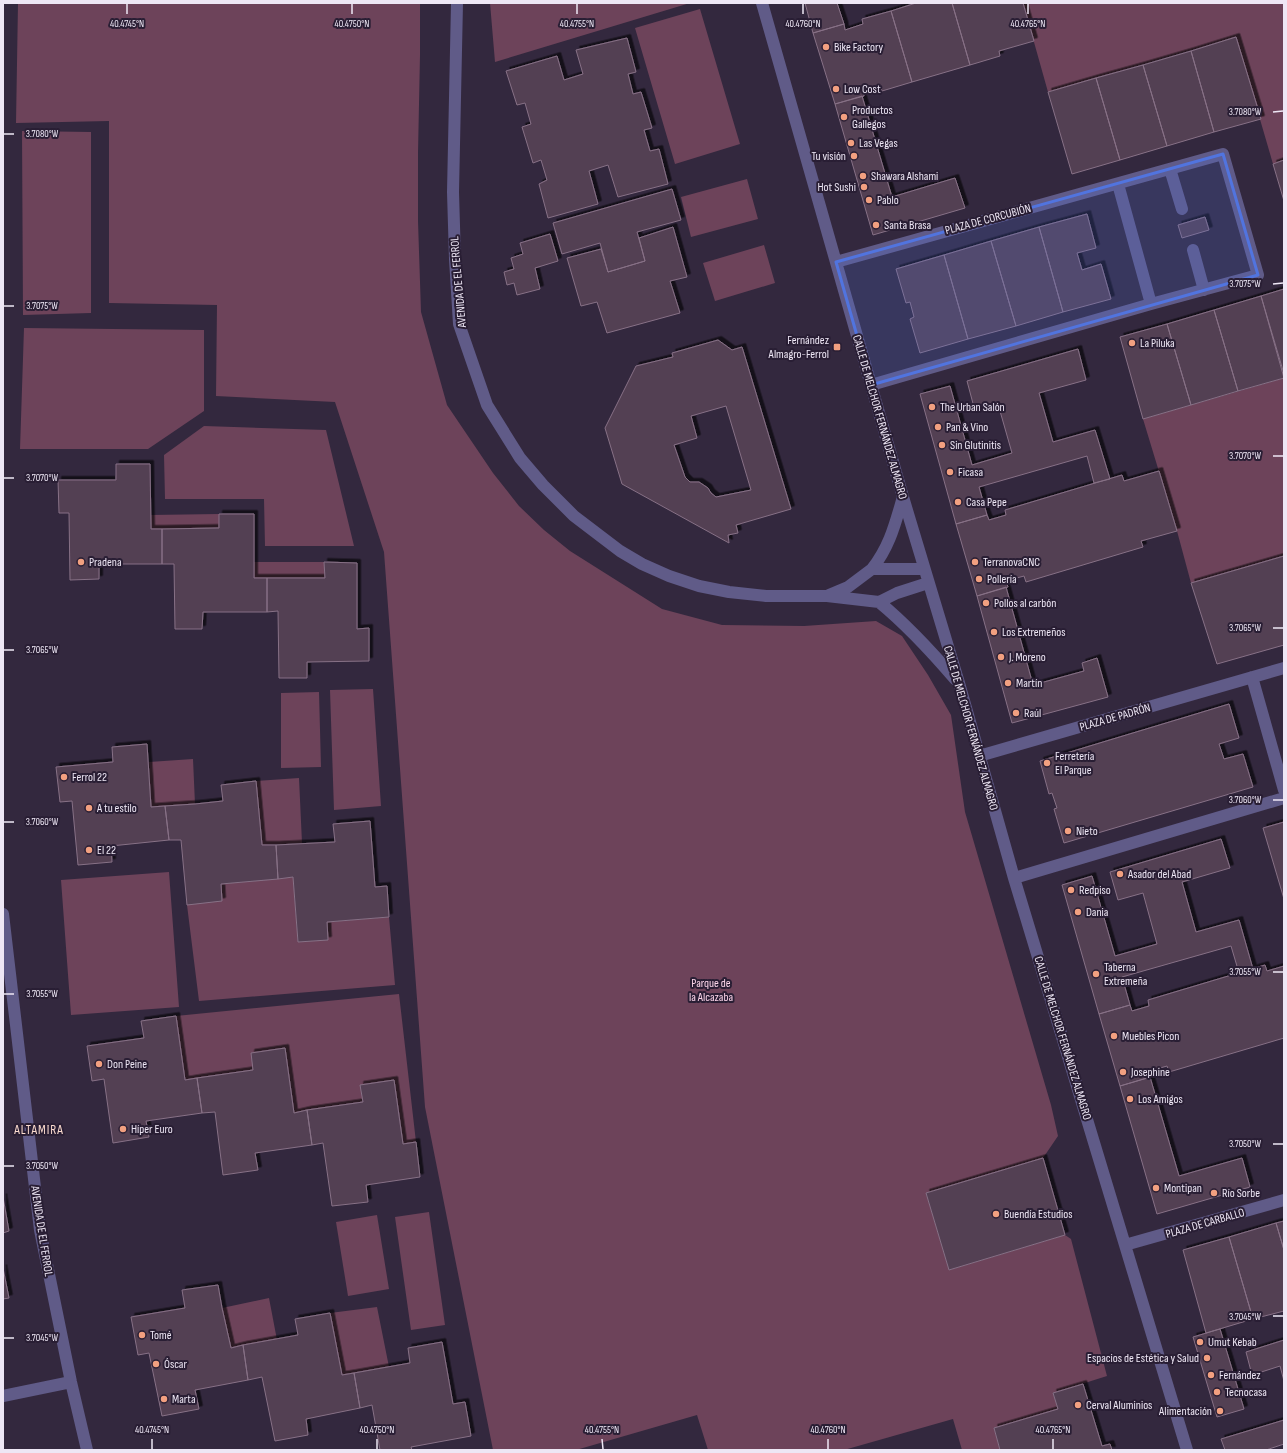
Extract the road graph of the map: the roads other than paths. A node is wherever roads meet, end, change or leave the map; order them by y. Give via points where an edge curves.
1 (457, 3) edge
2 (762, 3) edge
3 (1170, 169) junction
4 (1118, 184) junction
5 (1182, 209) dead end
6 (1193, 250) dead end
7 (836, 262) junction
8 (1204, 290) junction
9 (1151, 304) junction
10 (871, 385) junction
11 (903, 497) junction
12 (872, 569) junction
13 (924, 569) junction
14 (928, 582) junction
15 (827, 596) junction
16 (879, 602) junction
17 (1284, 668) edge
18 (1252, 677) junction
19 (959, 683) junction
20 (979, 756) junction
21 (1284, 790) edge
22 (1284, 798) edge
23 (1014, 878) junction
24 (3, 914) edge
25 (1284, 1200) edge
26 (1125, 1245) junction
27 (71, 1382) junction
28 (3, 1396) edge
29 (87, 1450) edge
30 (1188, 1450) edge

1 - 15 street, AVENIDA DE EL FERROL via 453,192 459,324 487,405 520,458 574,516 620,551 642,564 699,586 729,592 766,596
2 - 7 street, CALLE DE MELCHOR FERNÁNDEZ ALMAGRO
3 - 4 street, PLAZA DE CORCUBIÓN
3 - 5 street
3 - 8 street, PLAZA DE CORCUBIÓN via 1223,154 1258,275
4 - 7 street, PLAZA DE CORCUBIÓN
4 - 9 street
6 - 8 street
7 - 10 street, CALLE DE MELCHOR FERNÁNDEZ ALMAGRO
8 - 9 street, PLAZA DE CORCUBIÓN
9 - 10 street, PLAZA DE CORCUBIÓN
10 - 11 street, CALLE DE MELCHOR FERNÁNDEZ ALMAGRO
11 - 12 street, AVENIDA DE EL FERROL via 892,536
11 - 13 street, CALLE DE MELCHOR FERNÁNDEZ ALMAGRO
12 - 13 street
12 - 15 street, AVENIDA DE EL FERROL via 848,587
13 - 14 street, CALLE DE MELCHOR FERNÁNDEZ ALMAGRO
14 - 16 street
14 - 19 street, CALLE DE MELCHOR FERNÁNDEZ ALMAGRO
15 - 16 street, AVENIDA DE EL FERROL
16 - 19 street via 927,646
17 - 18 street, PLAZA DE PADRÓN
18 - 20 street, PLAZA DE PADRÓN
18 - 21 street
19 - 20 street, CALLE DE MELCHOR FERNÁNDEZ ALMAGRO
20 - 23 street, CALLE DE MELCHOR FERNÁNDEZ ALMAGRO
22 - 23 street
23 - 26 street, CALLE DE MELCHOR FERNÁNDEZ ALMAGRO
24 - 27 street, AVENIDA DE EL FERROL via 40,1230
25 - 26 street, PLAZA DE CARBALLO
26 - 30 street, CALLE DE MELCHOR FERNÁNDEZ ALMAGRO
27 - 28 street
27 - 29 street, AVENIDA DE EL FERROL

